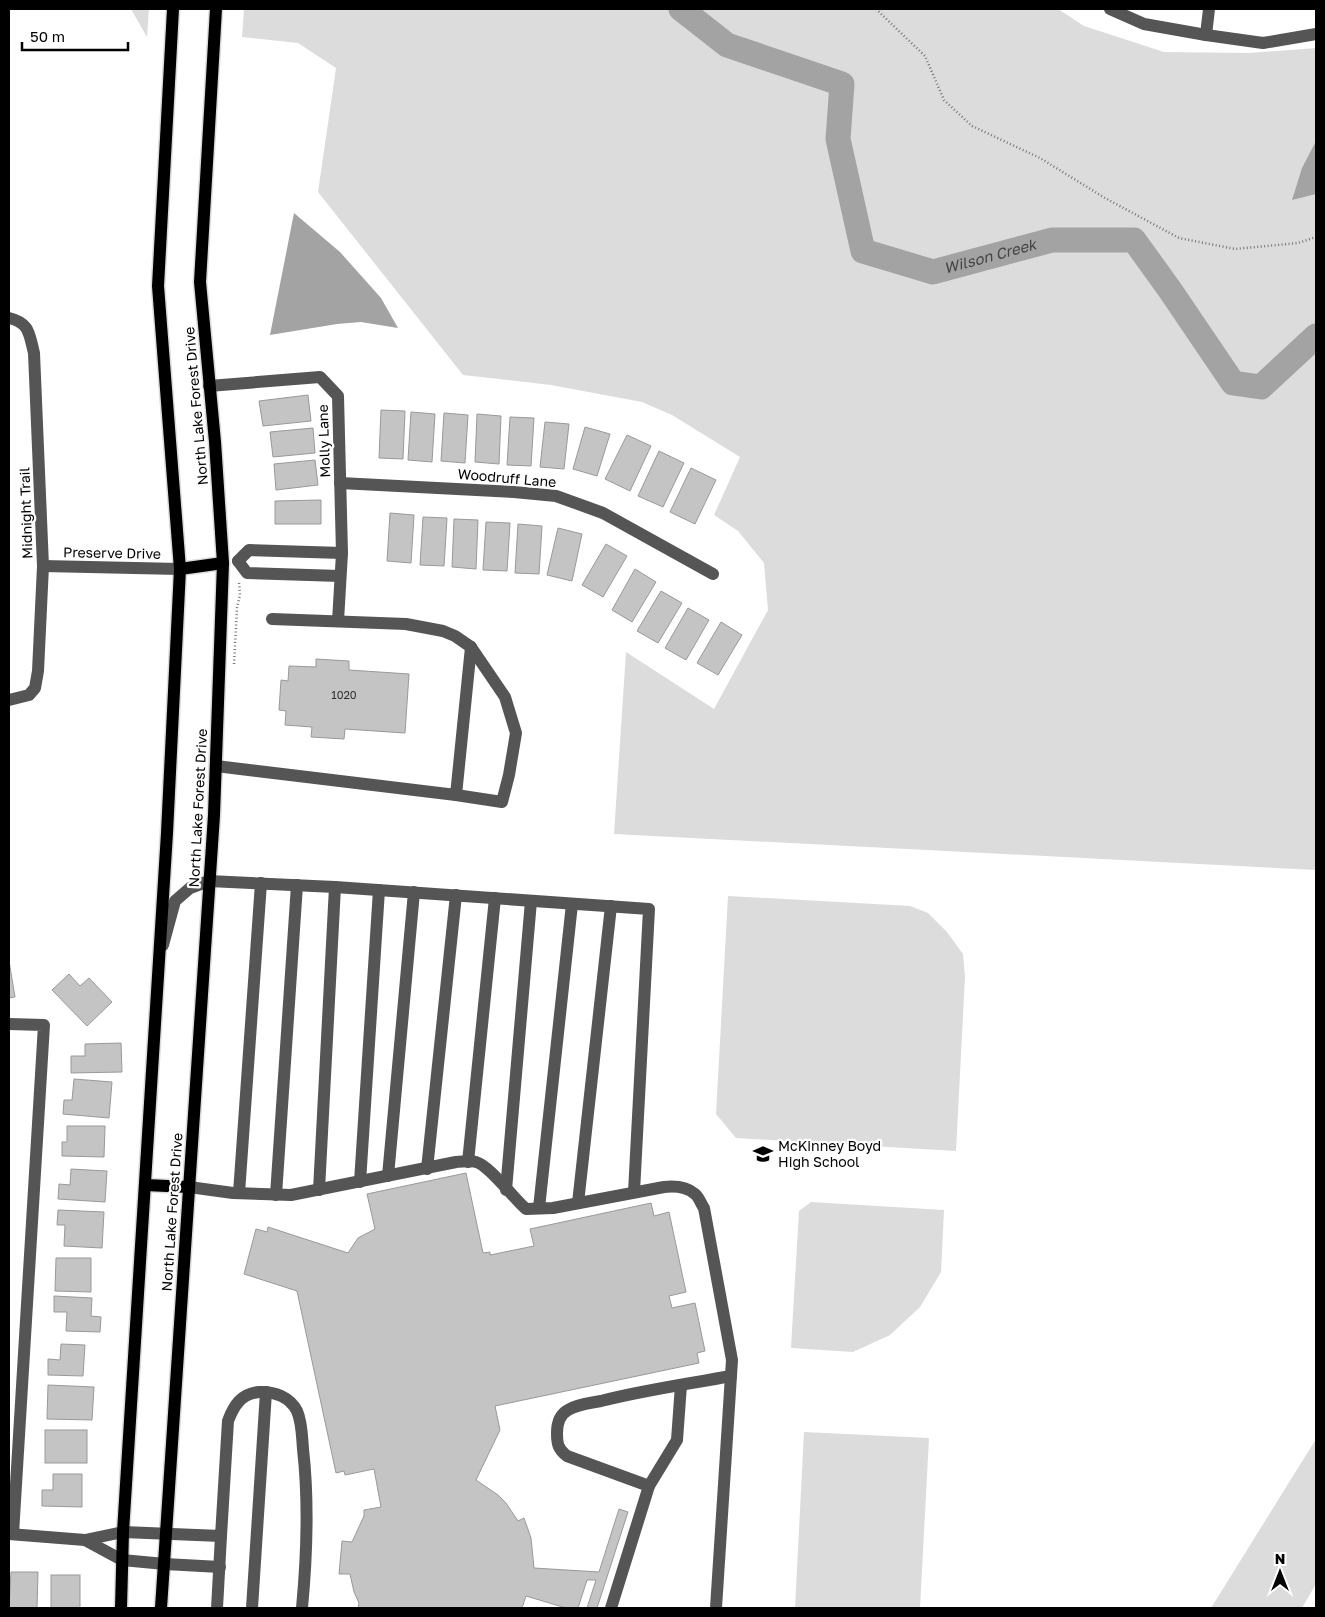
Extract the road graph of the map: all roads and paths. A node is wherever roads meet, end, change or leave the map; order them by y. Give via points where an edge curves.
1 (173, 9) edge
2 (216, 9) edge
3 (876, 9) edge
4 (1110, 9) edge
5 (1209, 9) edge
6 (1316, 34) edge
7 (1206, 36) junction
8 (1316, 237) edge
9 (9, 318) edge
10 (210, 386) junction
11 (340, 483) junction
12 (342, 553) junction
13 (238, 561) junction
14 (223, 563) junction
15 (43, 566) junction
16 (180, 569) junction
17 (713, 574) dead end
18 (340, 576) junction
19 (272, 619) dead end
20 (338, 622) junction
21 (471, 647) junction
22 (9, 700) edge
23 (216, 766) junction
24 (456, 795) junction
25 (210, 881) junction
26 (261, 883) junction
27 (297, 885) junction
28 (335, 887) junction
29 (378, 890) junction
30 (414, 892) junction
31 (456, 896) junction
32 (496, 898) junction
33 (531, 901) junction
34 (572, 904) junction
35 (611, 906) junction
36 (160, 954) junction
37 (9, 1024) edge
38 (468, 1162) junction
39 (427, 1169) junction
40 (388, 1176) junction
41 (360, 1182) junction
42 (145, 1185) junction
43 (189, 1187) junction
44 (319, 1190) junction
45 (506, 1190) junction
46 (634, 1192) junction
47 (240, 1193) junction
48 (276, 1194) junction
49 (578, 1203) junction
50 (539, 1208) junction
51 (731, 1376) junction
52 (681, 1386) junction
53 (266, 1392) junction
54 (649, 1486) junction
55 (123, 1532) junction
56 (166, 1533) junction
57 (11, 1534) edge
58 (221, 1536) junction
59 (85, 1540) junction
60 (122, 1560) junction
61 (165, 1564) junction
62 (220, 1567) junction
63 (121, 1608) edge
64 (162, 1608) edge
65 (217, 1608) edge
66 (252, 1608) edge
67 (302, 1608) edge
68 (611, 1608) edge
69 (716, 1608) edge

1 - 16 main road, North Lake Forest Drive via 158,286
2 - 10 main road, North Lake Forest Drive via 200,282
3 - 8 path via 925,56 944,100 972,126 1040,158 1179,238 1235,249 1298,243
4 - 7 street via 1144,24
5 - 7 street
6 - 7 street via 1263,43
9 - 15 street, Midnight Trail via 28,328 34,353
10 - 11 street, Molly Lane via 320,377 338,396
10 - 14 main road, North Lake Forest Drive
11 - 12 street, Molly Lane
11 - 17 street, Woodruff Lane via 556,496 603,513
12 - 13 street via 249,550
12 - 18 street, Molly Lane
13 - 14 street
13 - 18 street via 248,574
14 - 16 main road
14 - 23 main road, North Lake Forest Drive
15 - 16 street, Preserve Drive
15 - 22 street, Midnight Trail via 35,688 30,695
16 - 36 main road, North Lake Forest Drive
18 - 20 street, Molly Lane
19 - 20 street
20 - 21 street via 406,624 443,631
21 - 24 street
21 - 24 street via 505,697 516,733 502,802
23 - 24 street
23 - 25 main road, North Lake Forest Drive
25 - 26 street
25 - 36 street via 190,888 176,901
25 - 43 main road, North Lake Forest Drive
26 - 27 street
26 - 47 street
27 - 28 street
27 - 48 street
28 - 29 street
28 - 44 street
29 - 30 street
29 - 41 street
30 - 31 street
30 - 40 street
31 - 32 street
31 - 39 street
32 - 33 street
32 - 38 street
33 - 34 street
33 - 45 street
34 - 35 street
34 - 50 street
35 - 46 street via 649,909
35 - 49 street
36 - 42 main road, North Lake Forest Drive
37 - 57 street via 44,1025
38 - 39 street
38 - 45 street via 476,1161 485,1167
39 - 40 street
40 - 41 street
41 - 44 street
42 - 43 main road
42 - 55 main road, North Lake Forest Drive
43 - 47 street
43 - 56 main road, North Lake Forest Drive
44 - 48 street
45 - 50 street via 526,1209
46 - 49 street
46 - 51 street via 673,1186 696,1194 704,1208 732,1360
47 - 48 street
49 - 50 street
51 - 52 street
51 - 69 street
52 - 54 street via 677,1440
52 - 54 street via 577,1406 569,1409 558,1421 557,1445 568,1456
53 - 58 street via 254,1392 232,1408 228,1421
53 - 66 street
53 - 67 street via 288,1399 297,1412 301,1432 308,1519
54 - 68 street
55 - 56 street
55 - 59 street
55 - 60 main road, North Lake Forest Drive
56 - 58 street
56 - 61 main road, North Lake Forest Drive
57 - 59 street
58 - 62 street
59 - 60 street
60 - 61 street
60 - 63 main road, North Lake Forest Drive
61 - 62 street
61 - 64 main road, North Lake Forest Drive
62 - 65 street

